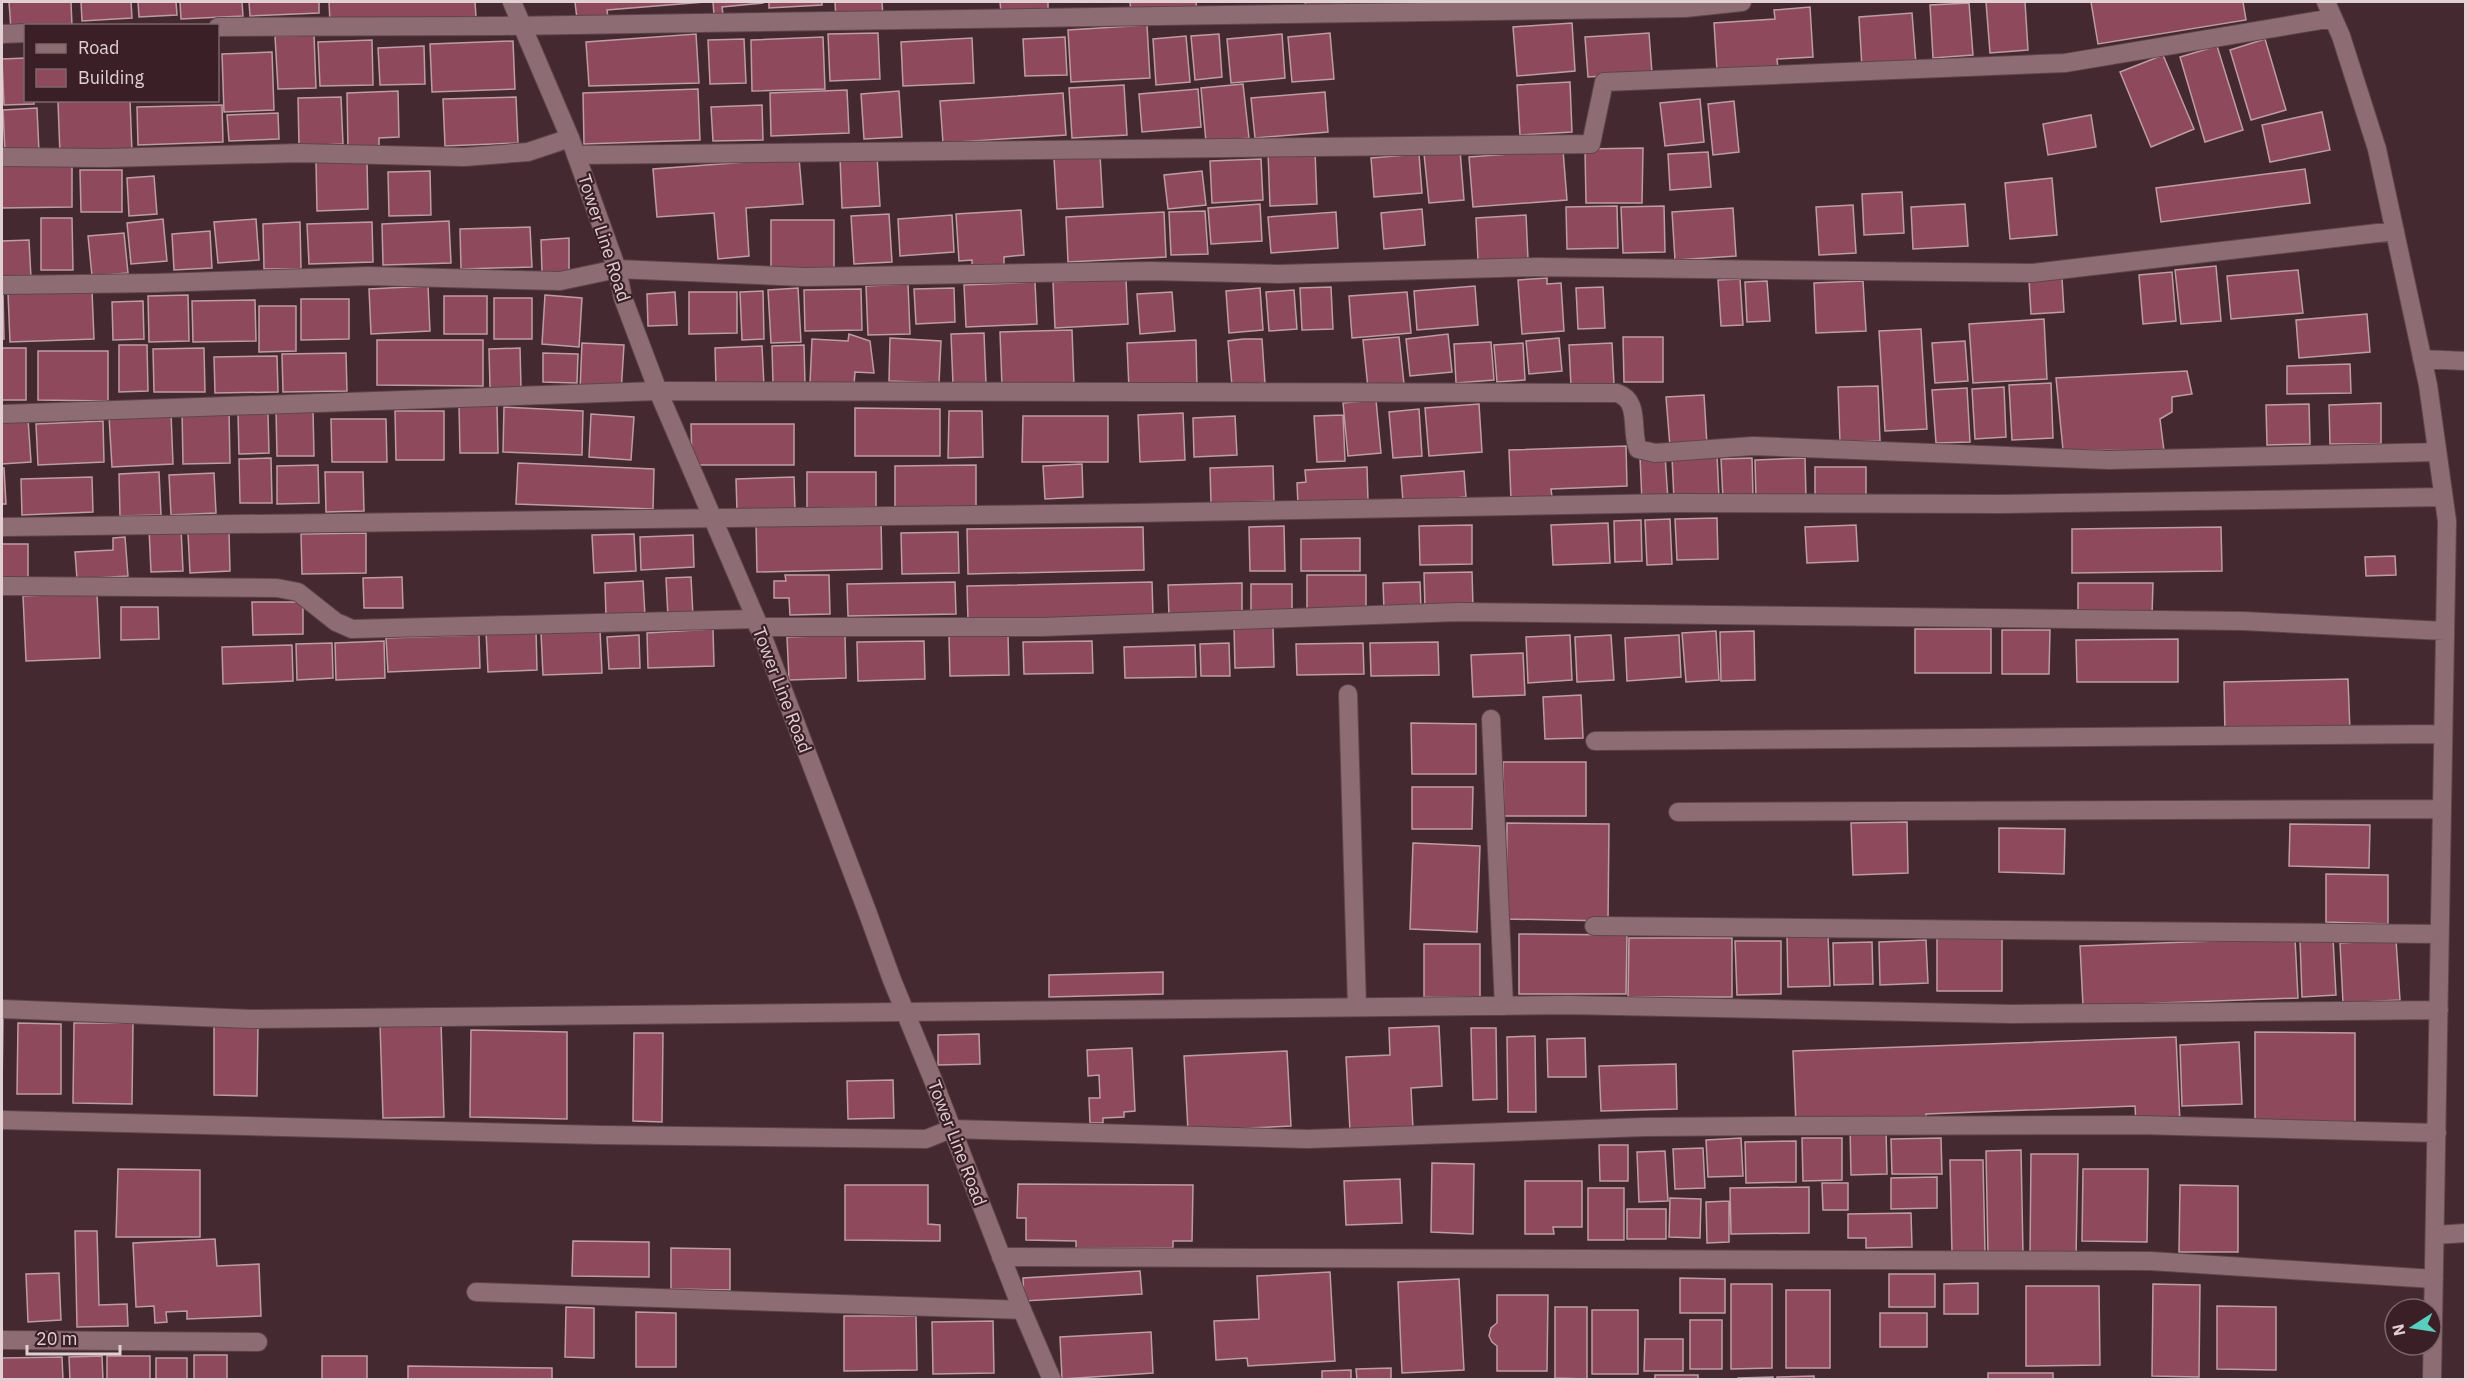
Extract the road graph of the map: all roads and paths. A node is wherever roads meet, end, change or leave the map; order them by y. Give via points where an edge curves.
1 (512, 2) edge
2 (1742, 2) edge
3 (2330, 10) edge
4 (521, 26) junction
5 (219, 27) edge
6 (24, 33) edge
7 (2, 34) edge
8 (573, 146) junction
9 (2, 157) edge
10 (2395, 231) junction
11 (617, 269) junction
12 (2, 285) edge
13 (2422, 359) junction
14 (2466, 361) edge
15 (658, 391) junction
16 (2, 414) edge
17 (2437, 452) junction
18 (2443, 497) junction
19 (714, 519) junction
20 (2, 527) edge
21 (2, 586) edge
22 (757, 623) junction
23 (2445, 631) junction
24 (1348, 694) dead end
25 (1491, 719) dead end
26 (2443, 734) junction
27 (1595, 741) dead end
28 (2442, 810) junction
29 (1678, 812) dead end
30 (1594, 926) dead end
31 (2440, 934) junction
32 (1504, 1006) junction
33 (1357, 1007) junction
34 (2, 1009) edge
35 (905, 1010) junction
36 (2439, 1010) junction
37 (2, 1119) edge
38 (951, 1129) junction
39 (2437, 1133) junction
40 (2466, 1233) edge
41 (2435, 1235) junction
42 (1001, 1257) junction
43 (2434, 1279) junction
44 (476, 1292) dead end
45 (1022, 1310) junction
46 (2, 1340) edge
47 (258, 1342) dead end
48 (1052, 1380) edge
49 (2432, 1380) edge

1 - 4 street, Tower Line Road
2 - 4 street via 1685,8
3 - 8 street via 2065,63 1604,82 1591,144
3 - 10 street via 2377,149
4 - 5 street
4 - 8 street, Tower Line Road
6 - 7 street
8 - 9 street via 464,157 299,153
8 - 11 street, Tower Line Road
10 - 11 street via 2032,273 1538,267 805,277
10 - 13 street
11 - 12 street via 560,281 369,276
11 - 15 street, Tower Line Road via 622,298
13 - 14 street
13 - 17 street
15 - 16 street
15 - 17 street via 1617,393 1626,396 1631,404 1638,449 1655,453 1754,446 2109,460
15 - 19 street, Tower Line Road
17 - 18 street
18 - 19 street
18 - 23 street via 2447,521
19 - 20 street
19 - 22 street, Tower Line Road
21 - 22 street via 277,588 298,592 336,622 352,629
22 - 23 street via 1042,627 1458,612 2243,621
22 - 35 street, Tower Line Road
23 - 26 street
24 - 33 street
25 - 32 street
26 - 27 street
26 - 28 street
28 - 29 street
28 - 31 street
30 - 31 street
31 - 36 street
32 - 33 street
32 - 36 street via 2012,1014
33 - 35 street
34 - 35 street via 251,1019
35 - 38 street, Tower Line Road
36 - 39 street
37 - 38 street via 601,1135 926,1139
38 - 39 street via 1308,1139 1771,1126 2140,1125
38 - 42 street, Tower Line Road
39 - 41 street
40 - 41 street
41 - 43 street
42 - 43 street via 2150,1261
42 - 45 street, Tower Line Road
43 - 49 street
44 - 45 street
45 - 48 street, Tower Line Road
46 - 47 street

